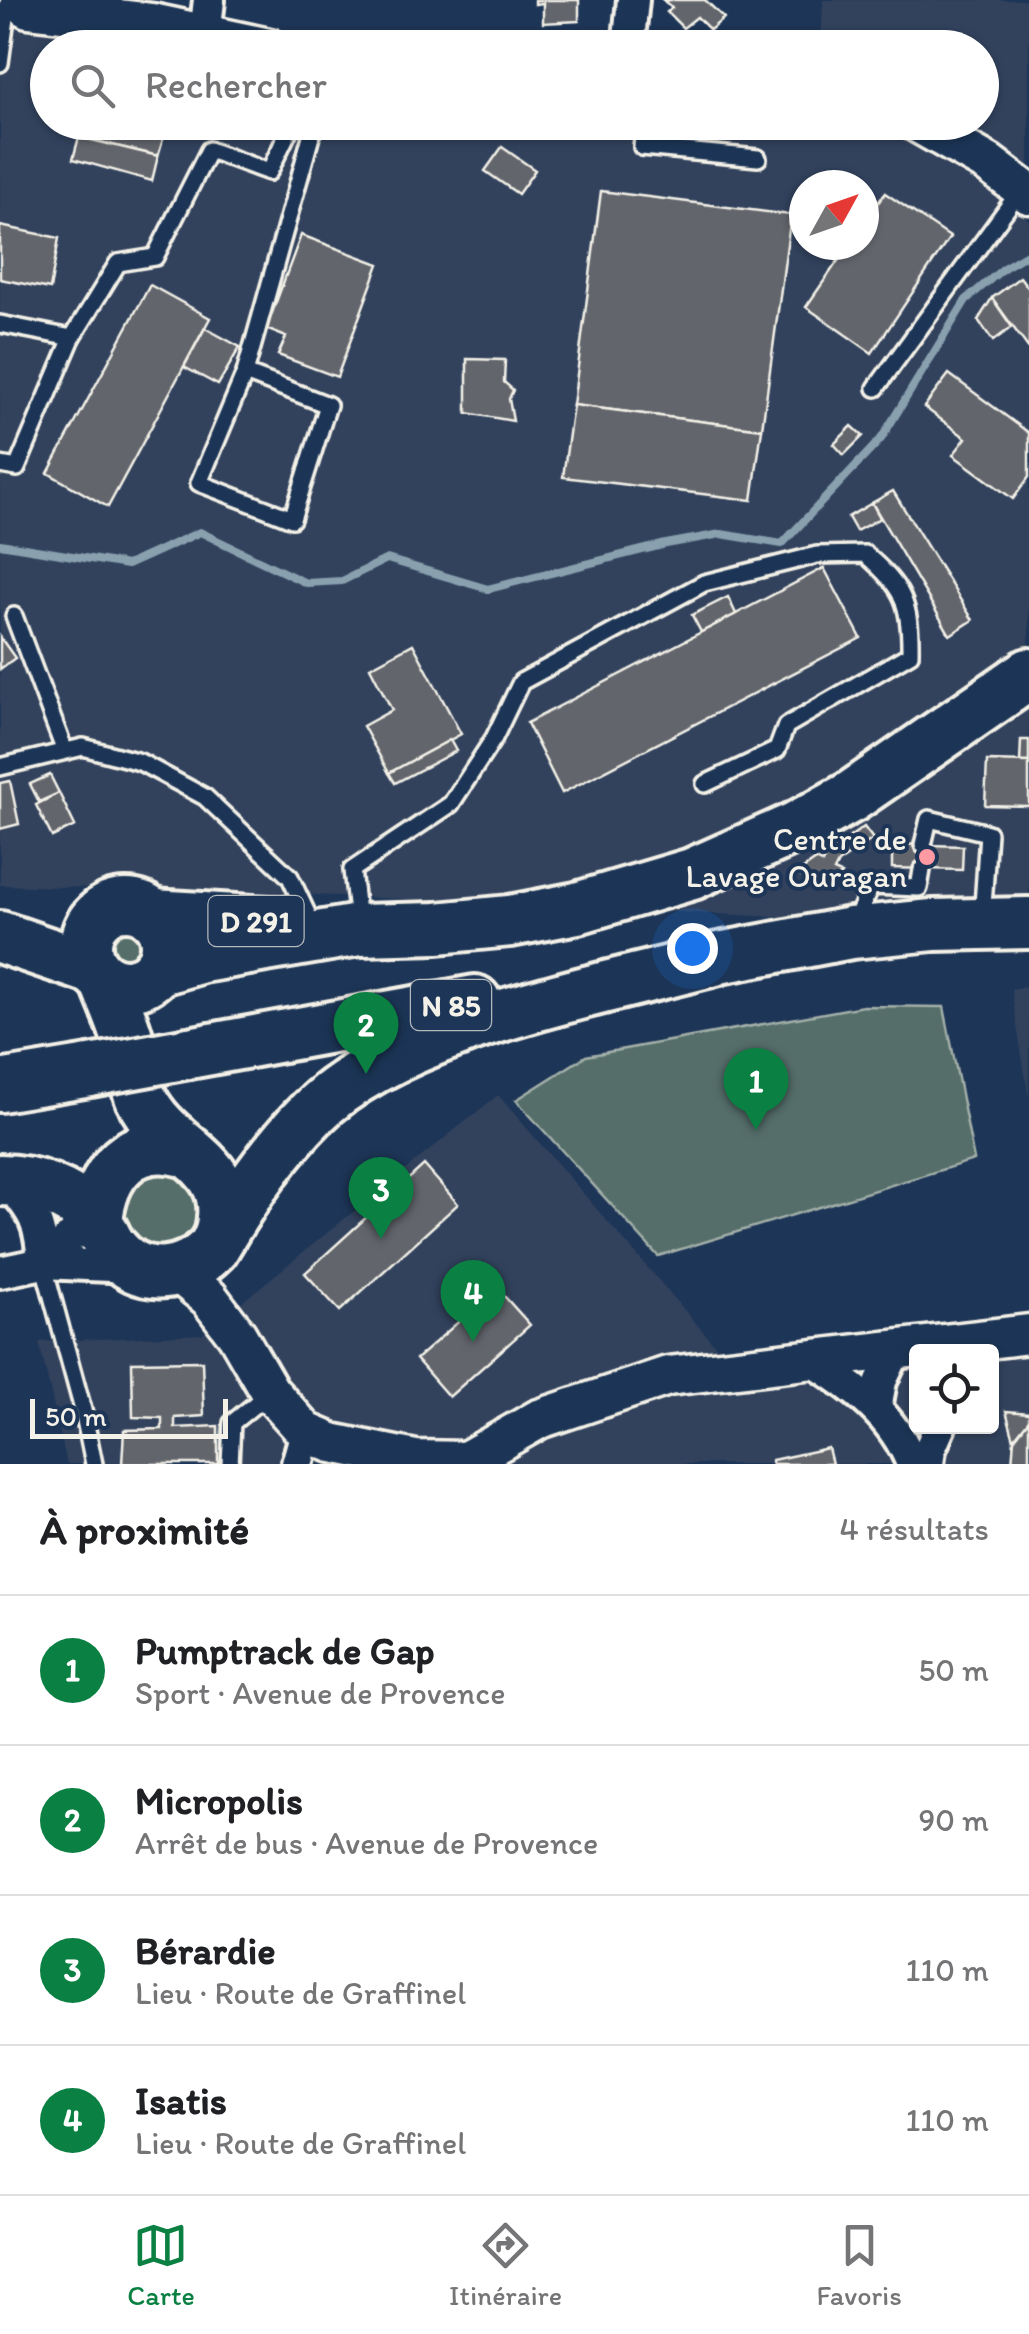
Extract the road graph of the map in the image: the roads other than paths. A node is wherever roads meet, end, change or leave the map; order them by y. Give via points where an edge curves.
1 (633, 0) edge
2 (12, 4) edge
3 (208, 27) edge
4 (95, 30) edge
5 (630, 30) edge
6 (0, 63) edge
7 (284, 140) edge
8 (310, 140) edge
9 (643, 140) edge
10 (948, 140) edge
11 (758, 158) dead end
12 (1027, 187) edge
13 (0, 324) edge
14 (72, 338) junction
15 (246, 373) junction
16 (876, 388) dead end
17 (0, 465) edge
18 (14, 616) dead end
19 (1029, 674) edge
20 (64, 749) junction
21 (0, 767) edge
22 (705, 784) dead end
23 (923, 845) dead end
24 (922, 870) dead end
25 (98, 916) junction
26 (152, 916) junction
27 (1005, 923) edge
28 (336, 927) junction
29 (0, 928) edge
30 (850, 933) junction
31 (0, 937) edge
32 (714, 960) junction
33 (125, 974) junction
34 (0, 1082) edge
35 (140, 1096) junction
36 (184, 1151) junction
37 (3, 1180) edge
38 (101, 1200) junction
39 (186, 1256) junction
40 (43, 1263) junction
41 (0, 1272) edge
42 (1005, 1341) edge
43 (978, 1344) edge
44 (909, 1349) edge
45 (896, 1350) junction
46 (811, 1360) junction
47 (270, 1392) junction
48 (882, 1416) junction
49 (909, 1426) edge
50 (937, 1434) edge
51 (302, 1448) edge
52 (368, 1457) edge
53 (462, 1462) edge
54 (94, 1464) edge
55 (230, 1464) edge
56 (912, 1464) edge
57 (928, 1464) edge

1 - 5 street
2 - 3 street
2 - 4 street
2 - 6 lane
7 - 14 lane via 269,172 208,150 155,257 118,263
8 - 15 lane
9 - 11 lane via 642,148
10 - 12 street
12 - 16 lane
13 - 14 lane
14 - 17 lane via 17,468
15 - 15 lane via 328,405 292,520 199,483
18 - 20 lane
19 - 28 main road, D 291 via 852,797 692,874 510,921
20 - 21 lane
20 - 28 lane via 83,747 140,762 205,798
22 - 28 lane via 777,750 786,726 910,654 911,617 894,579 865,554 817,555 704,582 521,682 452,804 352,870
23 - 27 lane via 929,818 988,833
24 - 30 lane via 918,888 871,886
25 - 26 main road via 130,906
25 - 29 main road
25 - 33 main road via 87,936 88,959
26 - 28 main road, D 291
26 - 33 main road via 166,948
27 - 30 main road, N 85
28 - 33 main road, D 291
30 - 32 main road, N 85
31 - 33 main road
32 - 34 main road, N 85, bridge
32 - 39 main road via 455,1031 366,1074 312,1112
33 - 35 main road
35 - 36 main road
35 - 38 main road
36 - 38 main road via 153,1147 135,1153
36 - 39 main road via 204,1163 225,1207
37 - 38 main road
37 - 40 street via 38,1222
38 - 39 main road via 110,1246
38 - 40 street
39 - 40 street
39 - 47 street
40 - 41 street
40 - 54 lane
42 - 43 street
44 - 45 street
45 - 46 street
45 - 48 street via 881,1382
46 - 48 street via 849,1383
46 - 53 street via 632,1386 539,1419
47 - 51 street
47 - 55 lane via 232,1424
48 - 49 street
48 - 56 street
50 - 57 street
51 - 52 street via 332,1443
52 - 53 street

